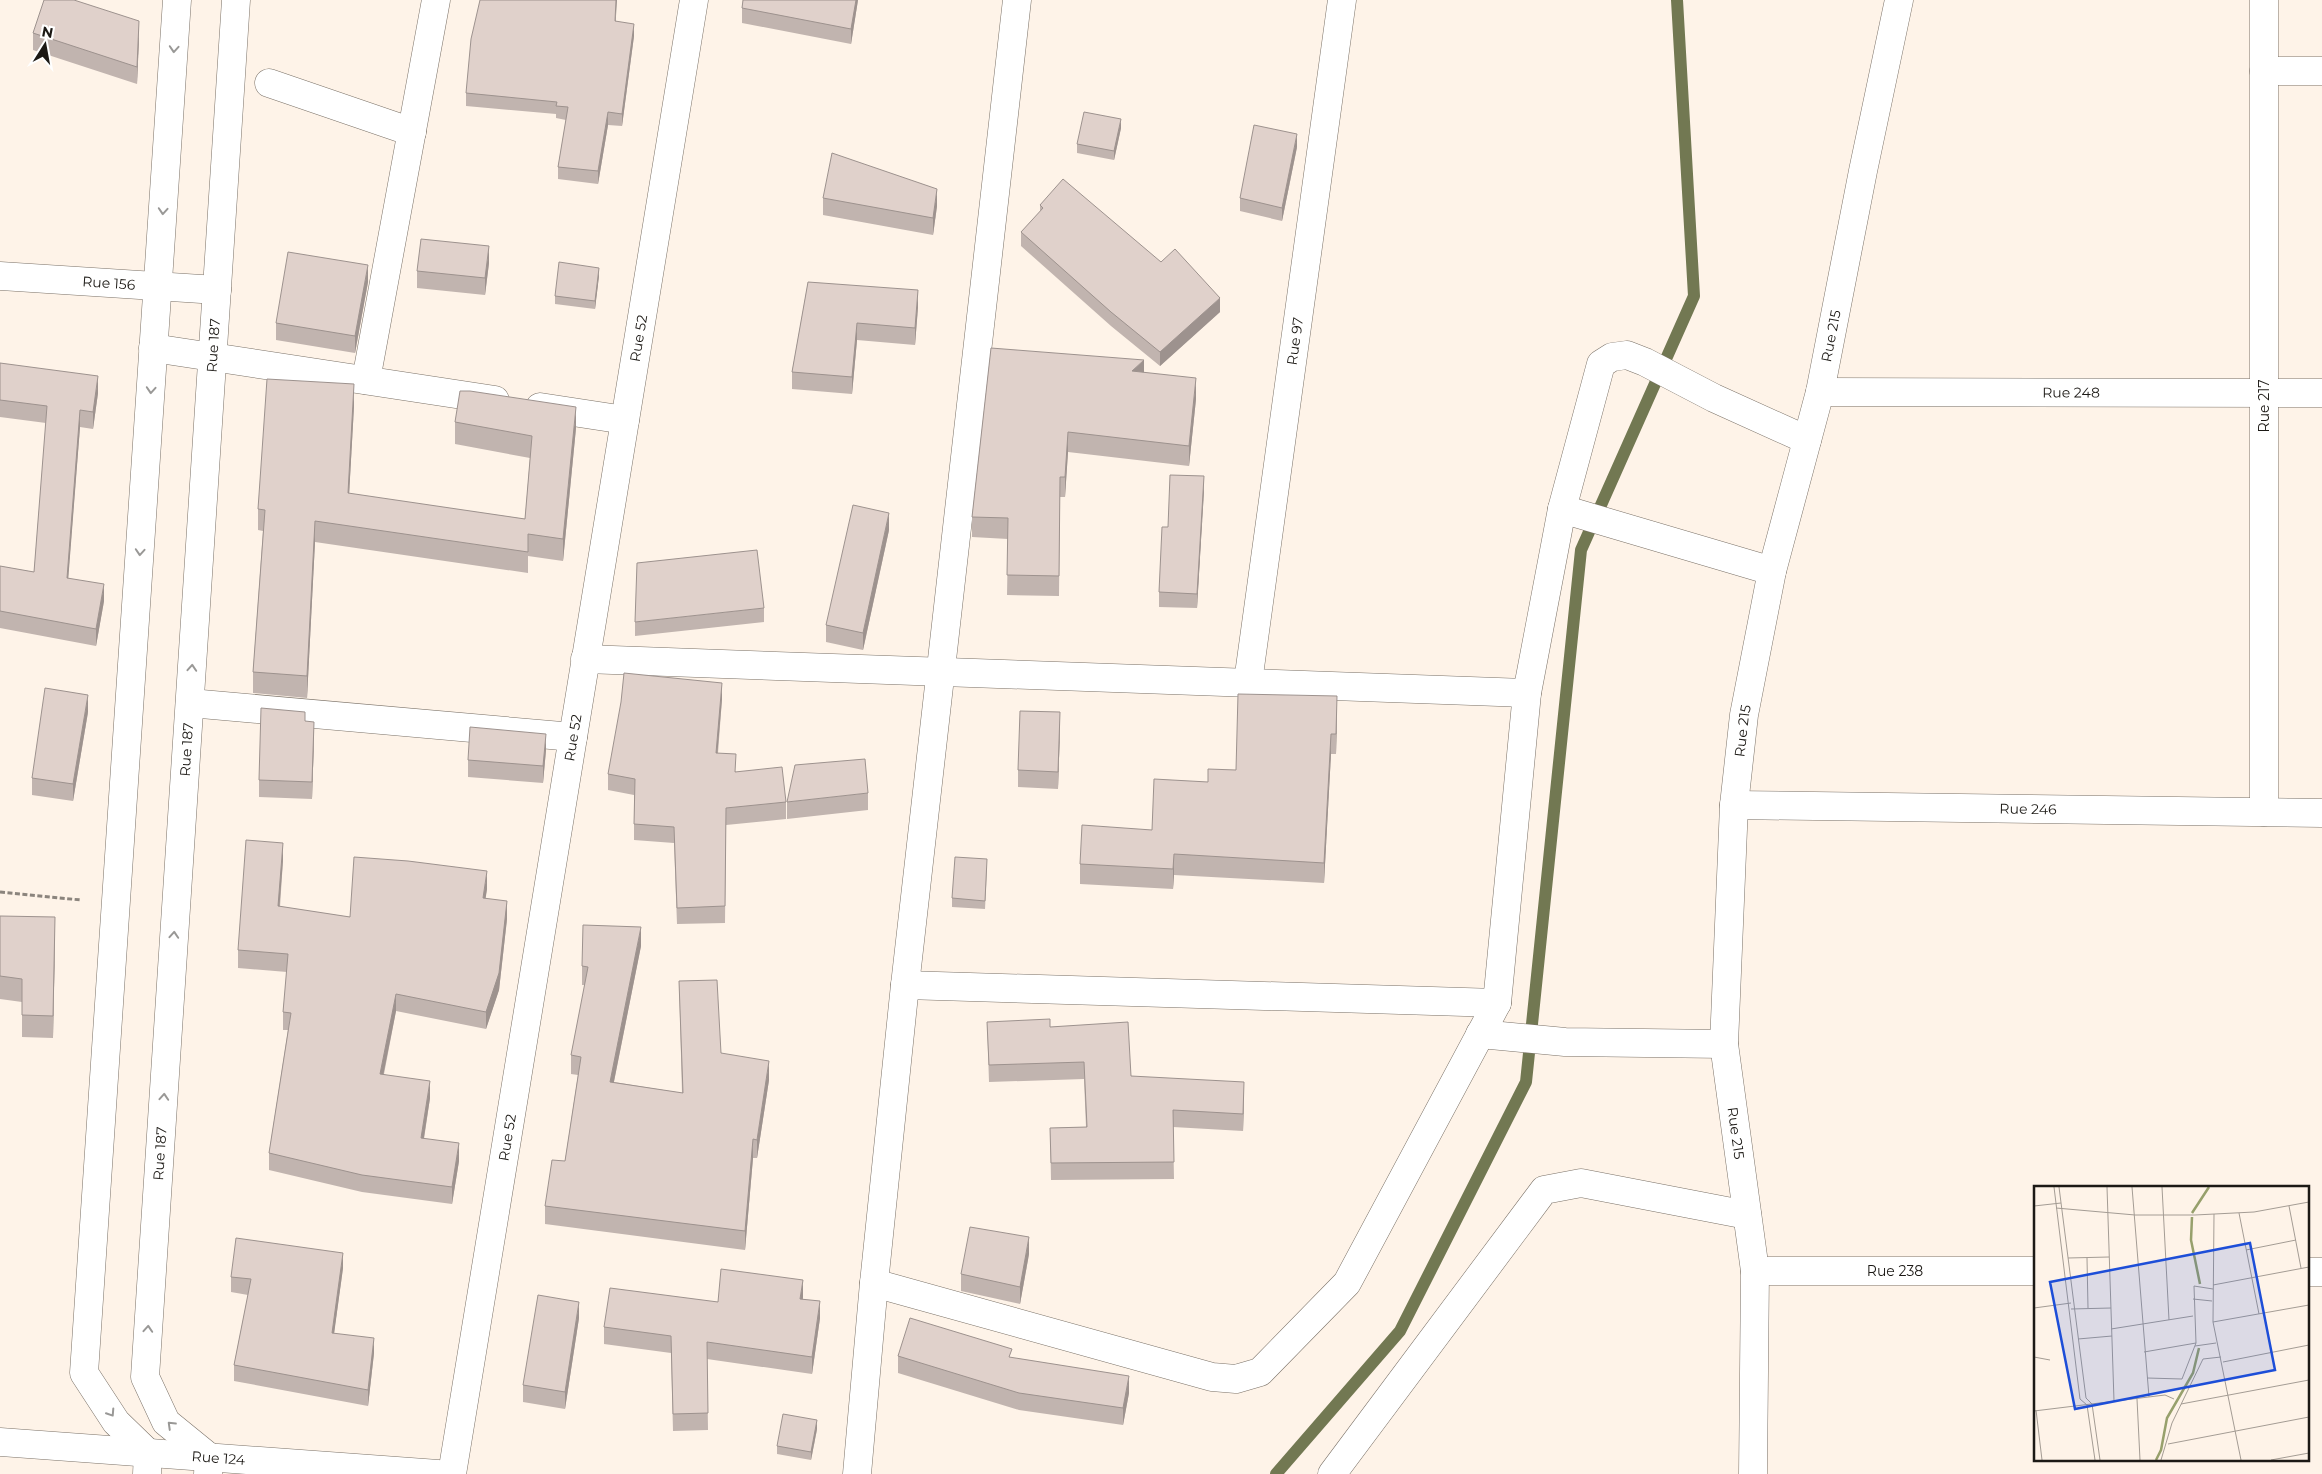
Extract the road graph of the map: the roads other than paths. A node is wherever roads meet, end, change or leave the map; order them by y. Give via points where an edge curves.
1 (177, 0) edge
2 (236, 0) edge
3 (436, 0) edge
4 (694, 0) edge
5 (1017, 0) edge
6 (1342, 0) edge
7 (1899, 0) edge
8 (2264, 0) edge
9 (2264, 71) junction
10 (2322, 71) edge
11 (269, 83) dead end
12 (412, 132) junction
13 (0, 276) edge
14 (158, 286) junction
15 (217, 290) junction
16 (153, 348) junction
17 (212, 357) junction
18 (366, 380) junction
19 (1820, 392) junction
20 (2264, 393) junction
21 (2322, 393) edge
22 (625, 420) junction
23 (1807, 440) junction
24 (1571, 511) junction
25 (1772, 571) junction
26 (586, 659) junction
27 (941, 671) junction
28 (1248, 682) junction
29 (1527, 693) junction
30 (190, 703) junction
31 (573, 737) junction
32 (1734, 805) junction
33 (2264, 812) junction
34 (2322, 813) edge
35 (905, 985) junction
36 (1497, 1003) junction
37 (1480, 1034) junction
38 (1724, 1044) junction
39 (1747, 1215) junction
40 (1755, 1270) junction
41 (2034, 1271) edge
42 (874, 1283) junction
43 (0, 1442) edge
44 (148, 1464) edge
45 (208, 1466) edge
46 (438, 1474) edge
47 (452, 1474) edge
48 (857, 1474) edge
49 (1332, 1474) edge
50 (1753, 1474) edge

1 -> 14 street
2 - 15 street, Rue 187
3 - 12 street
4 - 22 street, Rue 52
5 - 27 street
6 - 28 street, Rue 97
7 - 19 street, Rue 215
8 - 9 street, Rue 217
9 - 10 street
9 - 20 street, Rue 217
11 - 12 street
12 - 18 street
13 - 14 street, Rue 156
14 - 15 street, Rue 156
14 - 16 street
15 - 17 street, Rue 187
16 - 17 street
16 -> 44 street via 84,1373
17 - 18 street
30 -> 17 street, Rue 187
18 - 22 street
19 - 20 street, Rue 248
19 - 23 street, Rue 215
20 - 21 street, Rue 248
20 - 33 street, Rue 217
22 - 26 street, Rue 52
23 - 24 street via 1714,398 1646,362 1627,355 1612,357 1601,364
23 - 25 street, Rue 215
24 - 25 street
24 - 29 street
25 - 32 street, Rue 215 via 1744,715
26 - 27 street
26 - 31 street, Rue 52
27 - 28 street
27 - 35 street
28 - 29 street
29 - 36 street
30 - 31 street
45 -> 30 street, Rue 187 via 166,1422 145,1377
31 - 47 street, Rue 52
32 - 33 street, Rue 246
32 - 38 street, Rue 215
33 - 34 street, Rue 246
35 - 36 street
35 - 42 street
36 - 37 street
37 - 38 street via 1565,1042
37 - 42 street via 1347,1283 1260,1372 1236,1379 1212,1377
38 - 39 street, Rue 215
39 - 40 street, Rue 215
39 - 49 street via 1581,1183 1544,1190
40 - 41 street, Rue 238
40 - 50 street, Rue 215
42 - 48 street
43 - 44 street, Rue 124
44 - 45 street, Rue 124
45 - 46 street, Rue 124

